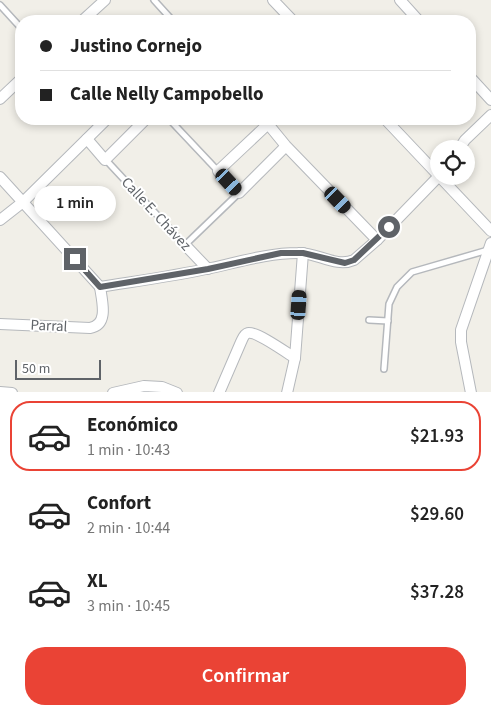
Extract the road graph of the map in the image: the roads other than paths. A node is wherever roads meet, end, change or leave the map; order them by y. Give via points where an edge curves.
1 (105, 0) edge
2 (154, 0) edge
3 (273, 0) edge
4 (400, 0) edge
5 (0, 5) edge
6 (89, 15) edge
7 (168, 15) edge
8 (287, 15) edge
9 (414, 15) edge
10 (15, 21) edge
11 (15, 84) edge
12 (476, 84) edge
13 (0, 99) edge
14 (491, 100) edge
15 (491, 115) edge
16 (101, 125) edge
17 (140, 125) edge
18 (175, 125) edge
19 (262, 125) edge
20 (268, 125) edge
21 (390, 125) edge
22 (86, 139) junction
23 (466, 140) edge
24 (286, 146) junction
25 (105, 160) junction
26 (430, 167) edge
27 (218, 170) junction
28 (0, 177) edge
29 (430, 185) edge
30 (448, 185) edge
31 (239, 193) junction
32 (23, 202) junction
33 (0, 220) edge
34 (491, 231) edge
35 (377, 240) junction
36 (185, 245) junction
37 (489, 247) edge
38 (303, 253) junction
39 (208, 269) junction
40 (100, 287) junction
41 (369, 320) dead end
42 (388, 321) junction
43 (0, 324) edge
44 (295, 358) junction
45 (384, 369) dead end
46 (0, 392) edge
47 (12, 392) edge
48 (113, 392) edge
49 (177, 392) edge
50 (219, 392) edge
51 (287, 392) edge
52 (472, 392) edge

1 - 6 street
2 - 7 lane
3 - 8 street
4 - 9 street
5 - 10 lane
11 - 13 street
12 - 14 street
15 - 23 street
16 - 22 street
17 - 25 street
18 - 27 lane
19 - 27 street
20 - 24 street
21 - 26 street
22 - 25 street, Calle E. Chávez
22 - 32 street
24 - 31 street
24 - 35 street
25 - 36 lane, Calle E. Chávez
27 - 31 street
28 - 32 street
29 - 35 street
30 - 34 street
31 - 36 lane
32 - 33 street
32 - 40 street
35 - 38 street via 354,260 345,263
36 - 39 street, Calle E. Chávez
37 - 42 lane via 412,272 392,294
37 - 52 street via 461,330
38 - 39 street via 281,253
38 - 44 street
39 - 40 street
40 - 43 street, Parral via 103,314 94,328
41 - 42 lane
42 - 45 lane
44 - 50 street via 257,334 249,333 241,342
44 - 51 street
46 - 47 street
48 - 49 street via 144,386

